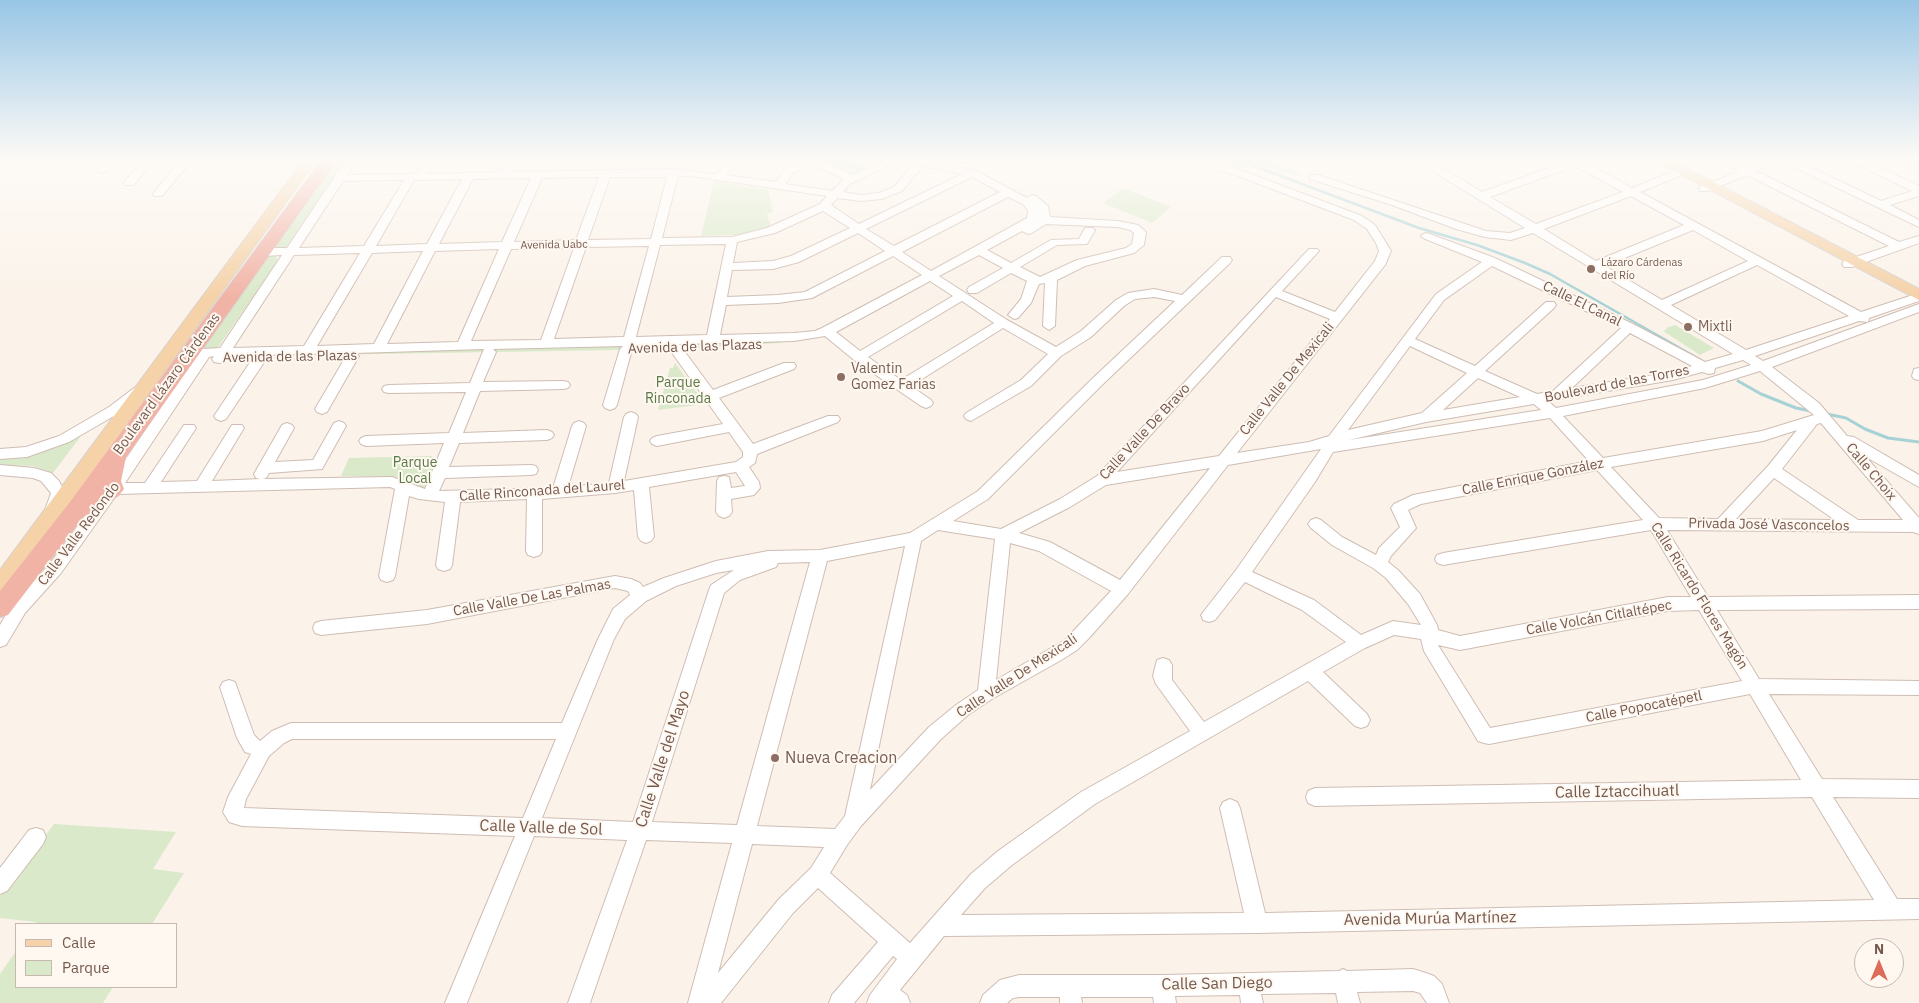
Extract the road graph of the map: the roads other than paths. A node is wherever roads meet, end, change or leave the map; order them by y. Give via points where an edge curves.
1 (284, 205) edge
2 (292, 205) edge
3 (322, 205) edge
4 (397, 205) edge
5 (454, 205) edge
6 (524, 205) edge
7 (594, 205) edge
8 (663, 205) edge
9 (909, 205) edge
10 (984, 205) edge
11 (1030, 205) edge
12 (1323, 205) edge
13 (1401, 205) edge
14 (1495, 205) edge
15 (1599, 205) edge
16 (1655, 205) edge
17 (1740, 205) edge
18 (1815, 205) edge
19 (1880, 205) edge
20 (824, 206) joint
21 (1042, 206) joint
22 (1039, 218) junction
23 (1919, 224) edge
24 (1090, 226) junction
25 (1693, 226) junction
26 (859, 230) junction
27 (1535, 230) junction
28 (1432, 237) dead end
29 (1919, 239) edge
30 (732, 240) junction
31 (656, 242) junction
32 (580, 244) junction
33 (506, 246) junction
34 (1898, 246) junction
35 (431, 248) junction
36 (369, 250) junction
37 (290, 251) junction
38 (892, 251) junction
39 (1313, 251) dead end
40 (262, 252) junction
41 (983, 252) junction
42 (1226, 260) dead end
43 (1491, 261) junction
44 (1757, 261) junction
45 (1855, 264) junction
46 (1596, 265) junction
47 (727, 267) junction
48 (1010, 267) junction
49 (230, 270) junction
50 (1051, 278) junction
51 (936, 279) junction
52 (1034, 280) junction
53 (1274, 292) junction
54 (968, 293) junction
55 (1919, 296) edge
56 (1183, 300) junction
57 (720, 301) junction
58 (1550, 305) dead end
59 (1661, 305) junction
60 (1919, 308) edge
61 (1859, 316) junction
62 (1337, 317) junction
63 (215, 318) junction
64 (1008, 319) junction
65 (1874, 325) junction
66 (1049, 326) dead end
67 (1628, 327) junction
68 (830, 334) junction
69 (713, 339) junction
70 (1409, 341) junction
71 (546, 344) junction
72 (628, 345) junction
73 (463, 346) junction
74 (675, 347) junction
75 (378, 348) junction
76 (308, 350) junction
77 (489, 352) junction
78 (1056, 353) junction
79 (221, 355) junction
80 (196, 356) junction
81 (352, 356) junction
82 (1745, 356) junction
83 (859, 357) junction
84 (260, 358) junction
85 (789, 366) dead end
86 (1704, 366) junction
87 (1762, 366) junction
88 (1476, 372) junction
89 (1919, 372) edge
90 (1919, 376) edge
91 (1722, 380) junction
92 (150, 381) junction
93 (563, 385) dead end
94 (901, 386) junction
95 (475, 387) junction
96 (390, 389) dead end
97 (710, 396) junction
98 (1538, 400) junction
99 (926, 404) dead end
100 (610, 405) dead end
101 (1554, 405) junction
102 (322, 409) dead end
103 (221, 416) dead end
104 (971, 416) dead end
105 (631, 417) dead end
106 (1426, 418) junction
107 (833, 419) dead end
108 (1818, 419) junction
109 (339, 426) dead end
110 (579, 426) dead end
111 (733, 427) junction
112 (189, 428) dead end
113 (238, 428) dead end
114 (287, 428) dead end
115 (1838, 434) junction
116 (547, 435) dead end
117 (454, 438) junction
118 (366, 441) dead end
119 (657, 441) dead end
120 (1333, 443) junction
121 (119, 451) junction
122 (750, 451) junction
123 (0, 454) edge
124 (1222, 461) junction
125 (1601, 464) junction
126 (740, 466) junction
127 (264, 468) junction
128 (0, 470) edge
129 (531, 470) dead end
130 (1773, 470) junction
131 (439, 473) junction
132 (1102, 480) junction
133 (1919, 482) edge
134 (641, 483) junction
135 (255, 484) junction
136 (201, 486) junction
137 (403, 487) junction
138 (149, 488) junction
139 (615, 488) junction
140 (114, 489) junction
141 (559, 493) junction
142 (535, 494) junction
143 (430, 496) junction
144 (453, 496) junction
145 (724, 512) dead end
146 (57, 523) junction
147 (935, 524) junction
148 (1316, 524) dead end
149 (1655, 524) junction
150 (1722, 524) junction
151 (1855, 526) junction
152 (1918, 527) edge
153 (1003, 536) junction
154 (646, 537) dead end
155 (914, 538) junction
156 (534, 551) dead end
157 (790, 556) junction
158 (820, 556) junction
159 (1443, 559) dead end
160 (1379, 564) junction
161 (444, 565) dead end
162 (1242, 574) junction
163 (386, 576) dead end
164 (0, 585) edge
165 (1122, 589) junction
166 (640, 596) junction
167 (1704, 602) junction
168 (1919, 602) edge
169 (0, 608) edge
170 (1209, 615) dead end
171 (321, 628) dead end
172 (1431, 636) junction
173 (0, 640) edge
174 (1359, 643) junction
175 (1163, 665) dead end
176 (1310, 671) junction
177 (1755, 686) junction
178 (229, 688) dead end
179 (1919, 688) edge
180 (986, 694) junction
181 (1361, 720) dead end
182 (568, 731) junction
183 (1202, 733) junction
184 (263, 750) junction
185 (1818, 788) junction
186 (1919, 789) edge
187 (1315, 798) dead end
188 (1230, 808) dead end
189 (854, 820) junction
190 (529, 828) junction
191 (640, 831) junction
192 (745, 835) junction
193 (36, 837) dead end
194 (840, 838) junction
195 (818, 874) junction
196 (0, 884) edge
197 (1891, 909) junction
198 (1919, 909) edge
199 (1258, 923) junction
200 (941, 926) junction
201 (892, 941) junction
202 (912, 958) junction
203 (1344, 980) junction
204 (1251, 993) edge
205 (1070, 994) edge
206 (1164, 994) edge
207 (888, 1000) edge
208 (456, 1003) edge
209 (579, 1003) edge
210 (699, 1003) edge
211 (707, 1003) edge
212 (840, 1003) edge
213 (992, 1003) edge
214 (1349, 1003) edge
215 (1438, 1003) edge

1 - 49 main road, Boulevard Lázaro Cárdenas
2 - 40 highway, Boulevard Lázaro Cárdenas
3 - 37 street
4 - 36 street
5 - 35 street
6 - 33 street
7 - 32 street
8 - 31 street
9 - 26 street
10 - 38 street
11 - 22 street
12 - 62 street, Calle Valle De Mexicali via 1358,218 1371,228 1385,251 1381,262
13 - 27 street via 1485,234 1511,237
14 - 27 street
15 - 27 street
16 - 25 street
17 - 45 main road
18 - 34 street
19 - 23 street
20 - 26 street
20 - 30 street, Avenida Uabc via 771,231
21 - 22 street via 1045,215
21 - 24 street
22 - 24 street
22 - 41 street, Avenida de las Plazas via 1037,226
24 - 48 street via 1083,242 1061,238
24 - 50 street via 1118,224 1134,227 1140,232 1138,245 1130,251 1081,263
25 - 44 street
25 - 46 street
26 - 38 street
26 - 47 street via 784,263
27 - 46 street
28 - 43 street, Calle El Canal
29 - 34 street
30 - 31 street, Avenida Uabc
30 - 47 street
31 - 32 street, Avenida Uabc
31 - 72 street
32 - 33 street, Avenida Uabc
32 - 71 street
33 - 35 street, Avenida Uabc
33 - 73 street
34 - 45 street
35 - 36 street, Avenida Uabc
35 - 75 street
36 - 37 street, Avenida Uabc
36 - 76 street
37 - 40 street, Avenida Uabc
37 - 79 street
38 - 51 street
38 - 57 street via 808,295 778,300
39 - 53 street, Calle Valle De Bravo
40 - 63 highway, Boulevard Lázaro Cárdenas
41 - 48 street
41 - 51 street, Avenida de las Plazas
42 - 56 street
43 - 67 street, Calle El Canal
43 - 70 street via 1440,297
44 - 59 street
44 - 61 street
45 - 55 main road
46 - 59 street
47 - 57 street
48 - 52 street
48 - 54 street
49 - 63 highway
49 - 92 main road, Boulevard Lázaro Cárdenas
50 - 52 street
50 - 66 street
51 - 54 street
51 - 68 street, Avenida de las Plazas
52 - 64 street via 1026,300
53 - 62 street
53 - 132 street, Calle Valle De Bravo
54 - 64 street
54 - 83 street
55 - 61 street, Boulevard de las Torres
56 - 78 street via 1154,293 1132,296 1113,308 1086,334
56 - 147 street via 983,495
57 - 69 street
58 - 88 street
59 - 82 street
60 - 65 street, Boulevard de las Torres
61 - 65 street
61 - 82 street, Boulevard de las Torres
62 - 124 street, Calle Valle De Mexicali
63 - 80 highway, Boulevard Lázaro Cárdenas
64 - 78 street
64 - 94 street
65 - 87 street, Boulevard de las Torres
67 - 86 street, Calle El Canal
67 - 101 street
68 - 69 street, Avenida de las Plazas
68 - 74 street, Avenida de las Plazas via 800,344
68 - 83 street
69 - 72 street, Avenida de las Plazas
70 - 88 street, Calle Ricardo Flores Magón
70 - 120 street
71 - 72 street, Avenida de las Plazas
71 - 73 street, Avenida de las Plazas
72 - 74 street, Avenida de las Plazas
72 - 77 street, Avenida de las Plazas
72 - 100 street
73 - 75 street, Avenida de las Plazas
74 - 97 street
75 - 76 street, Avenida de las Plazas
76 - 79 street, Avenida de las Plazas
77 - 81 street, Avenida de las Plazas
77 - 95 street
78 - 104 street via 1026,383
79 - 80 street, Avenida de las Plazas
79 - 84 street, Avenida de las Plazas
80 - 121 highway, Boulevard Lázaro Cárdenas
80 - 140 street, Calle Valle Redondo
81 - 84 street, Avenida de las Plazas
81 - 102 street
82 - 86 street, Boulevard de las Torres
82 - 87 street
83 - 94 street
84 - 103 street
85 - 97 street
86 - 91 street, Calle El Canal
86 - 101 street, Boulevard de las Torres
87 - 91 street, Boulevard de las Torres
87 - 108 street via 1814,406
88 - 98 street, Calle Ricardo Flores Magón
88 - 106 street
89 - 90 street
91 - 101 street, Boulevard de las Torres via 1685,389
92 - 123 street via 114,410 64,439 27,452
92 - 146 main road, Boulevard Lázaro Cárdenas via 124,414
93 - 95 street
94 - 99 street
95 - 96 street
95 - 117 street
97 - 111 street
98 - 101 street, Calle Ricardo Flores Magón
98 - 106 street, Boulevard de las Torres
101 - 120 street, Boulevard de las Torres
101 - 125 street, Calle Ricardo Flores Magón
105 - 139 street
106 - 120 street, Boulevard de las Torres
107 - 122 street
108 - 115 street, Calle Choix
108 - 125 street, Calle Enrique González via 1763,436
108 - 130 street
109 - 127 street via 317,466
110 - 141 street
111 - 119 street
111 - 122 street
112 - 138 street
113 - 136 street
114 - 127 street
115 - 133 street
115 - 152 street, Calle Choix
116 - 117 street
117 - 118 street
117 - 131 street
120 - 124 street, Boulevard de las Torres
120 - 162 street
121 - 140 highway via 112,469
121 - 146 highway, Boulevard Lázaro Cárdenas
122 - 126 street via 750,459
124 - 132 street, Boulevard de las Torres
124 - 165 street, Calle Valle De Mexicali
125 - 149 street, Calle Ricardo Flores Magón
125 - 160 street, Calle Enrique González via 1418,499 1402,506 1399,511 1408,528 1385,552
126 - 134 street, Calle Rinconada del Laurel
126 - 145 street via 753,488 749,491 724,488
127 - 135 street
128 - 146 street via 46,477 58,493
129 - 131 street
130 - 150 street
130 - 151 street
131 - 143 street
132 - 153 street, Calle Valle De Bravo
134 - 139 street, Calle Rinconada del Laurel
134 - 154 street
135 - 136 street, Calle Rinconada del Laurel
135 - 137 street, Calle Rinconada del Laurel via 370,481 392,482
136 - 138 street, Calle Rinconada del Laurel
137 - 143 street, Calle Rinconada del Laurel
137 - 163 street
138 - 140 street, Calle Rinconada del Laurel
139 - 141 street, Calle Rinconada del Laurel
140 - 146 highway
140 - 173 street, Calle Valle Redondo via 55,569 15,614
141 - 142 street, Calle Rinconada del Laurel
142 - 144 street, Calle Rinconada del Laurel
142 - 156 street
143 - 144 street, Calle Rinconada del Laurel
144 - 161 street
146 - 164 main road, Boulevard Lázaro Cárdenas
146 - 169 highway, Boulevard Lázaro Cárdenas
147 - 153 street
147 - 155 street
148 - 160 street via 1336,541
149 - 150 street, Privada José Vasconcelos
149 - 159 street, Privada José Vasconcelos
149 - 167 street, Calle Ricardo Flores Magón
150 - 151 street, Privada José Vasconcelos
151 - 152 street, Privada José Vasconcelos
153 - 165 street via 1044,546
153 - 180 street
155 - 158 street
155 - 189 street
157 - 158 street
157 - 166 street via 746,559 716,567
157 - 191 street, Calle Valle del Mayo via 734,576 717,590
158 - 192 street
160 - 172 street via 1414,599 1429,625
162 - 170 street
162 - 174 street via 1308,605
165 - 180 street, Calle Valle De Mexicali via 1071,645
166 - 171 street, Calle Valle De Las Palmas via 634,587 615,582 427,617
166 - 182 street via 619,614 612,625
167 - 168 street, Calle Volcán Citlaltépec
167 - 172 street, Calle Volcán Citlaltépec via 1668,604 1460,643
167 - 177 street, Calle Ricardo Flores Magón
172 - 174 street via 1393,628
172 - 177 street, Calle Popocatépetl via 1430,646 1484,735 1489,736
174 - 176 street
175 - 183 street via 1165,684
176 - 181 street
176 - 183 street
177 - 179 street, Calle Popocatépetl
177 - 185 street, Calle Ricardo Flores Magón
178 - 184 street via 246,738 251,746
180 - 189 street, Calle Valle De Mexicali via 935,733
182 - 184 street via 303,730 284,733
182 - 190 street
183 - 200 street via 1088,798 1005,858 978,881
184 - 190 street, Calle Valle de Sol via 233,805 236,816
185 - 186 street, Calle Iztaccihuatl
185 - 187 street, Calle Iztaccihuatl
185 - 197 street, Calle Ricardo Flores Magón
188 - 199 street
189 - 194 street, Calle Valle De Mexicali
190 - 191 street, Calle Valle de Sol
190 - 208 street
191 - 192 street, Calle Valle de Sol
191 - 209 street, Calle Valle del Mayo
192 - 194 street, Calle Valle de Sol
192 - 210 street
193 - 196 street
194 - 195 street, Calle Valle De Mexicali
195 - 201 street
195 - 211 street, Calle Valle De Mexicali via 786,906
197 - 198 street, Avenida Murúa Martínez
197 - 199 street, Avenida Murúa Martínez
199 - 200 street, Avenida Murúa Martínez
200 - 202 street
201 - 202 street
201 - 212 street
202 - 207 street
203 - 204 street, Calle San Diego
203 - 214 street
203 - 215 street, Calle San Diego via 1413,980 1426,984
204 - 206 street, Calle San Diego
205 - 206 street, Calle San Diego
205 - 213 street, Calle San Diego via 1019,986 1008,988

